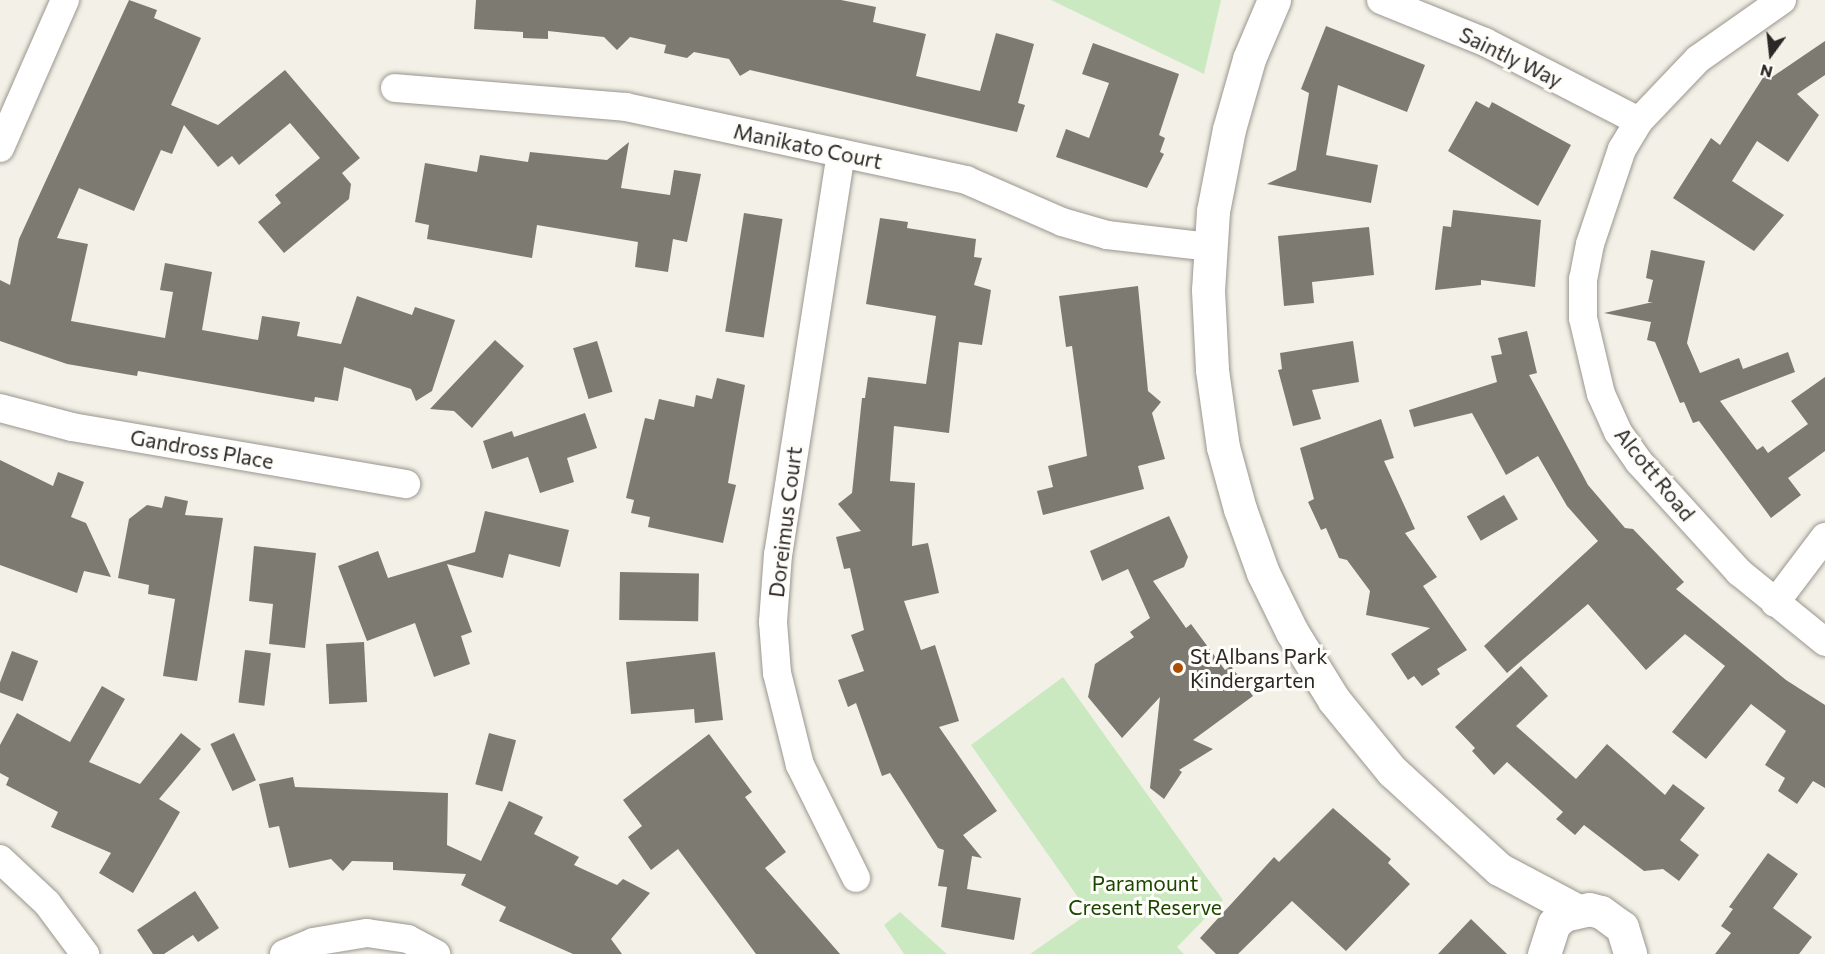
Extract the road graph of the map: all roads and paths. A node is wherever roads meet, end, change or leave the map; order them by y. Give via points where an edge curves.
1 (65, 0) edge
2 (1274, 0) edge
3 (1381, 0) edge
4 (1782, 0) edge
5 (395, 88) dead end
6 (1639, 121) junction
7 (0, 148) edge
8 (841, 153) junction
9 (1211, 247) junction
10 (0, 408) edge
11 (406, 484) dead end
12 (1825, 537) edge
13 (1775, 603) junction
14 (1825, 642) edge
15 (0, 859) edge
16 (1499, 869) junction
17 (856, 878) dead end
18 (1576, 910) junction
19 (1544, 951) edge
20 (1631, 953) edge
21 (85, 954) edge
22 (284, 954) edge
23 (436, 954) edge

1 - 7 street
2 - 9 street via 1249,59 1229,129
3 - 6 street, Saintly Way via 1485,42
4 - 6 street, Alcott Road via 1698,59
5 - 8 street, Manikato Court via 626,107
6 - 13 street, Alcott Road via 1622,149 1590,244 1583,279 1590,360 1618,432 1640,462 1739,572
8 - 9 street, Manikato Court via 966,180 1062,222 1107,235
8 - 17 street, Doreimus Court via 778,554 773,622 777,673 800,765
9 - 16 street via 1212,370 1223,447 1263,573 1334,700 1429,809
10 - 11 street, Gandross Place via 72,427
12 - 13 street
13 - 14 street, Alcott Road
15 - 21 street via 47,903
16 - 18 street
16 - 19 street via 1538,924
18 - 19 street via 1554,924
18 - 20 street via 1601,912 1613,918 1628,938
22 - 23 street via 313,942 367,933 408,939

